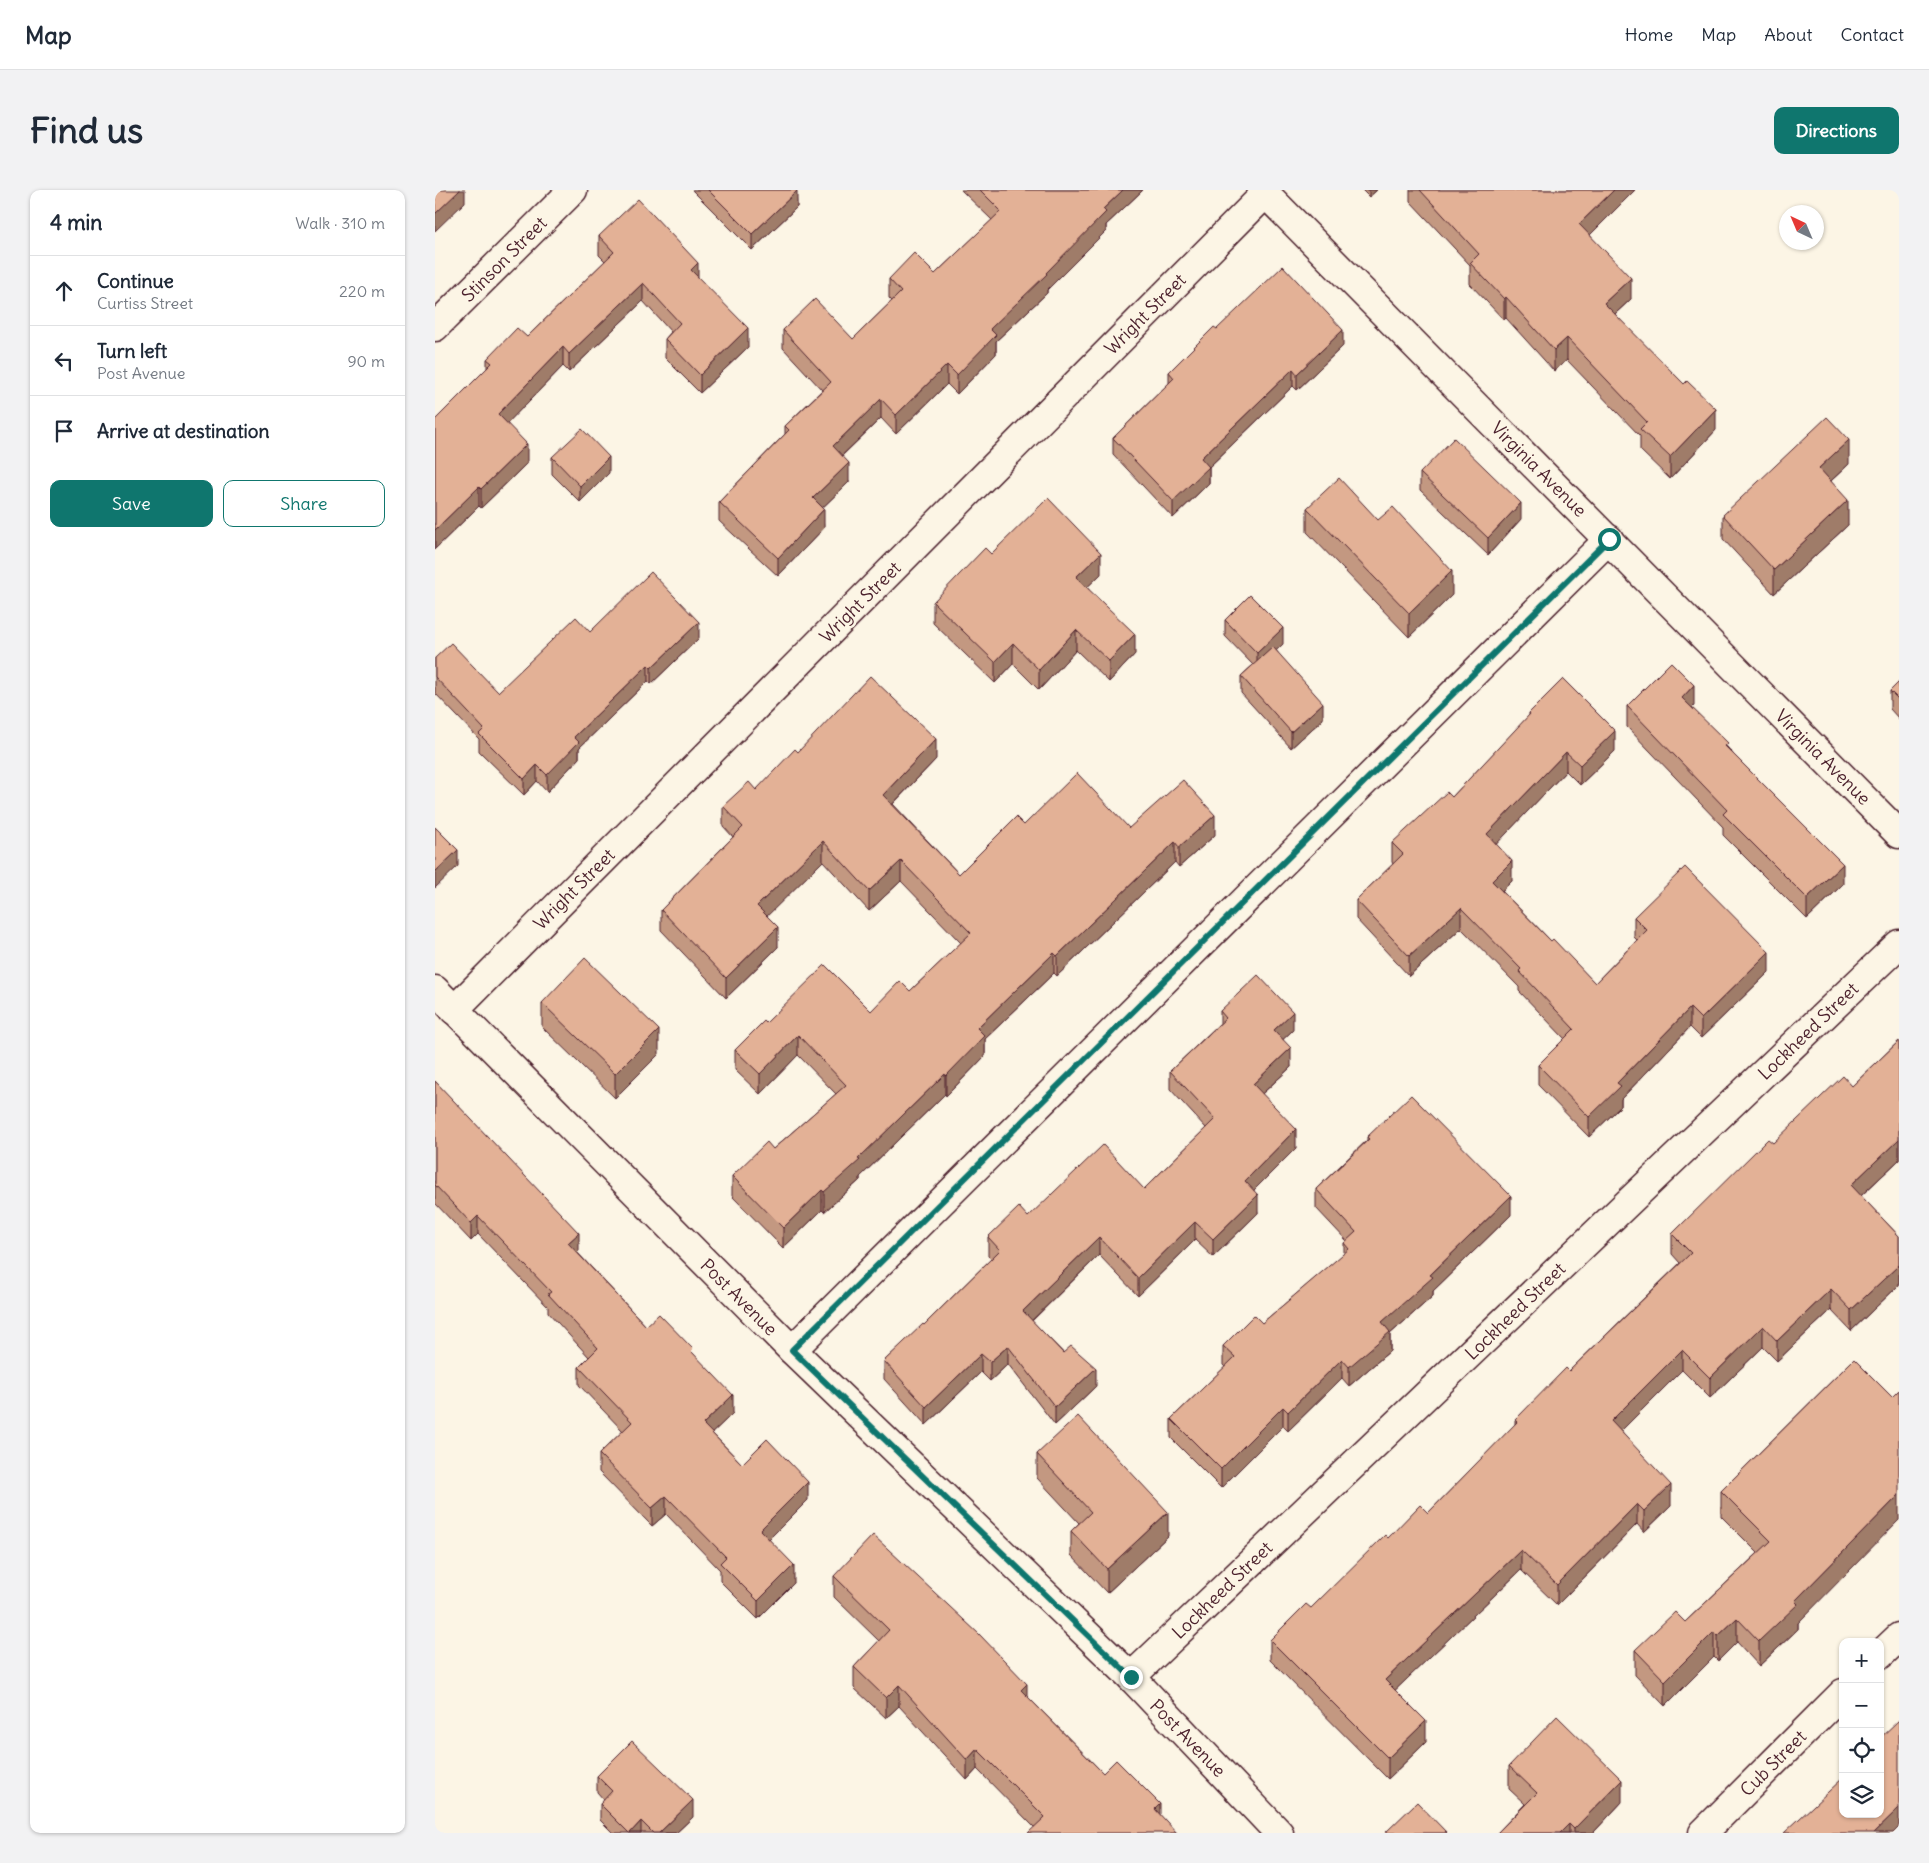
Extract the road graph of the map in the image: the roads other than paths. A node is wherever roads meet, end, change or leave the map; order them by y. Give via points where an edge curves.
1 (573, 190) edge
2 (1264, 192) edge
3 (435, 327) edge
4 (1609, 539) junction
5 (1899, 834) edge
6 (1899, 944) edge
7 (435, 990) edge
8 (454, 1010) junction
9 (792, 1350) junction
10 (1899, 1637) edge
11 (1884, 1651) edge
12 (1131, 1677) junction
13 (1839, 1697) edge
14 (1279, 1833) edge
15 (1703, 1833) edge

1 - 3 street, Stinson Street
2 - 4 street, Virginia Avenue
2 - 8 street, Wright Street
4 - 5 street, Virginia Avenue
4 - 9 street
6 - 12 street, Lockheed Street
7 - 8 street, Post Avenue
8 - 9 street, Post Avenue
9 - 12 street, Post Avenue
10 - 11 street
12 - 14 street, Post Avenue
13 - 15 street, Cub Street

